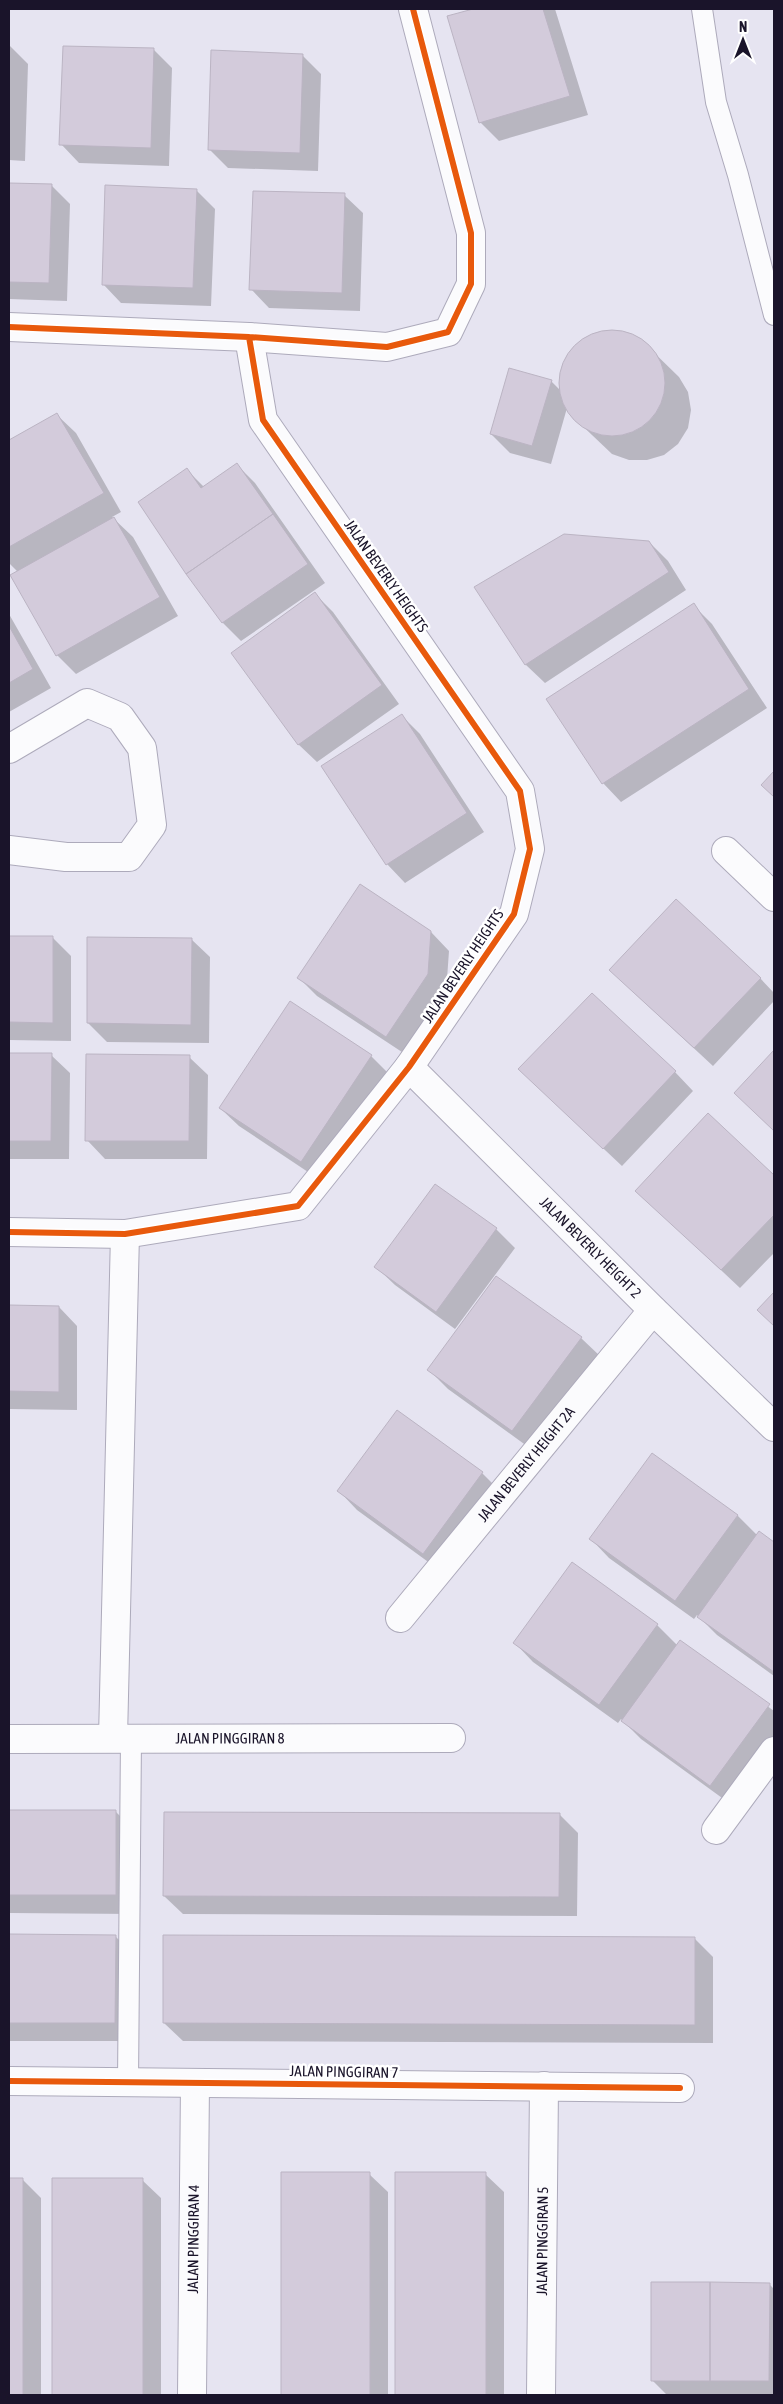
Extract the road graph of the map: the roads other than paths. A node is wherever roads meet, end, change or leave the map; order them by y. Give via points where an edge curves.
1 (413, 9) edge
2 (702, 9) edge
3 (774, 316) edge
4 (9, 327) edge
5 (249, 336) junction
6 (9, 749) edge
7 (9, 850) edge
8 (726, 851) dead end
9 (774, 897) edge
10 (409, 1067) junction
11 (9, 1232) edge
12 (125, 1234) junction
13 (653, 1310) junction
14 (774, 1427) edge
15 (400, 1618) dead end
16 (122, 1738) junction
17 (451, 1738) dead end
18 (9, 1739) edge
19 (774, 1751) edge
20 (716, 1830) dead end
21 (9, 2081) edge
22 (128, 2082) junction
23 (194, 2083) junction
24 (544, 2086) junction
25 (680, 2088) dead end
26 (192, 2395) edge
27 (541, 2395) edge

1 - 5 street via 471,233 472,284 448,332 387,347
2 - 3 lane via 716,102
4 - 5 street
5 - 10 street, JALAN BEVERLY HEIGHTS via 263,420 520,791 530,849 514,914
6 - 7 street via 88,703 120,717 142,748 152,825 129,857 66,857
8 - 9 street
10 - 12 street, JALAN BEVERLY HEIGHTS via 298,1206
10 - 13 street, JALAN BEVERLY HEIGHT 2
11 - 12 street, JALAN BEVERLY HEIGHTS
12 - 16 street
13 - 14 street, JALAN BEVERLY HEIGHT 2
13 - 15 street, JALAN BEVERLY HEIGHT 2A
16 - 17 street, JALAN PINGGIRAN 8
16 - 18 street, JALAN PINGGIRAN 8
16 - 22 lane
19 - 20 street
21 - 22 street, JALAN PINGGIRAN 7
22 - 23 street, JALAN PINGGIRAN 7
23 - 24 street, JALAN PINGGIRAN 7
23 - 26 street, JALAN PINGGIRAN 4
24 - 25 street, JALAN PINGGIRAN 7
24 - 27 street, JALAN PINGGIRAN 5

